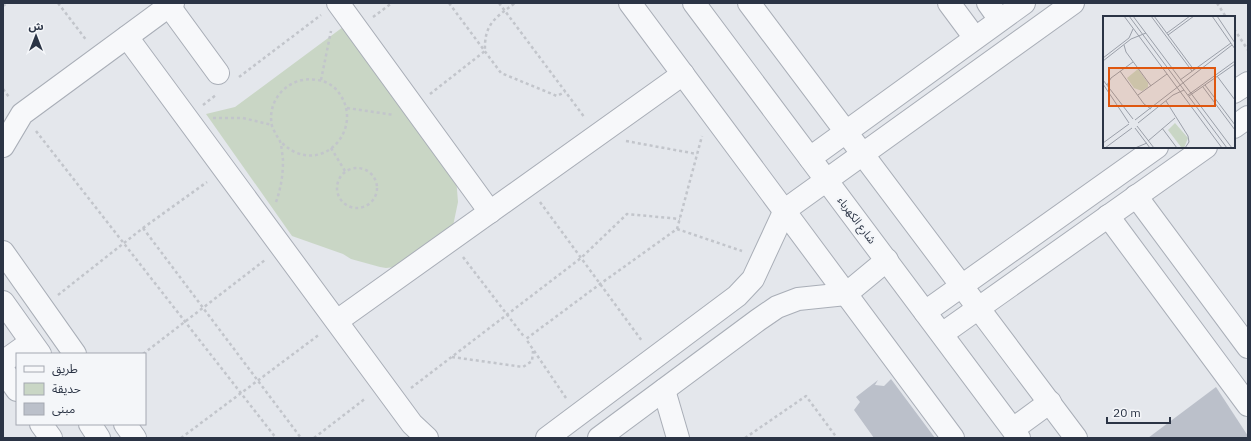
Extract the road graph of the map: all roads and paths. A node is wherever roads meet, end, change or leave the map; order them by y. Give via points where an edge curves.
1 (7, 3) edge
2 (58, 3) edge
3 (449, 3) edge
4 (499, 3) edge
5 (515, 3) edge
6 (630, 3) edge
7 (694, 3) edge
8 (749, 3) edge
9 (949, 3) edge
10 (1024, 3) edge
11 (1073, 3) edge
12 (1217, 3) edge
13 (171, 4) edge
14 (3, 6) edge
15 (331, 8) edge
16 (505, 11) junction
17 (994, 11) edge
18 (1225, 16) edge
19 (332, 26) dead end
20 (1235, 30) edge
21 (127, 37) junction
22 (975, 38) junction
23 (1248, 50) edge
24 (485, 51) junction
25 (100, 57) junction
26 (683, 74) junction
27 (321, 80) junction
28 (224, 82) junction
29 (1248, 83) edge
30 (3, 89) edge
31 (1235, 91) edge
32 (565, 92) junction
33 (347, 108) junction
34 (710, 110) junction
35 (418, 113) junction
36 (13, 116) edge
37 (1248, 117) edge
38 (187, 118) junction
39 (272, 125) junction
40 (1235, 126) edge
41 (846, 132) junction
42 (597, 135) junction
43 (280, 141) junction
44 (3, 146) edge
45 (331, 148) junction
46 (1156, 148) edge
47 (1194, 150) edge
48 (697, 154) junction
49 (863, 155) junction
50 (810, 158) junction
51 (224, 169) junction
52 (346, 172) junction
53 (827, 181) junction
54 (528, 185) junction
55 (1136, 196) junction
56 (785, 210) junction
57 (490, 212) junction
58 (1108, 216) junction
59 (680, 219) junction
60 (267, 227) junction
61 (143, 228) junction
62 (676, 229) junction
63 (450, 241) junction
64 (124, 244) junction
65 (282, 247) junction
66 (3, 252) edge
67 (582, 258) junction
68 (763, 259) junction
69 (887, 260) junction
70 (600, 284) junction
71 (962, 286) junction
72 (846, 294) junction
73 (3, 302) edge
74 (42, 307) junction
75 (203, 307) junction
76 (978, 308) junction
77 (925, 312) junction
78 (507, 315) junction
79 (337, 321) junction
80 (185, 322) junction
81 (942, 334) junction
82 (526, 339) junction
83 (1248, 347) edge
84 (35, 348) edge
85 (534, 351) junction
86 (24, 353) edge
87 (74, 353) edge
88 (144, 353) edge
89 (16, 356) edge
90 (452, 357) junction
91 (654, 358) junction
92 (3, 362) edge
93 (3, 370) edge
94 (258, 380) junction
95 (16, 389) edge
96 (664, 390) junction
97 (241, 393) junction
98 (389, 393) junction
99 (1050, 402) junction
100 (1248, 405) edge
101 (578, 414) junction
102 (42, 425) edge
103 (91, 425) edge
104 (126, 425) edge
105 (418, 433) edge
106 (1016, 434) edge
107 (609, 436) edge
108 (51, 438) edge
109 (100, 438) edge
110 (135, 438) edge
111 (181, 438) edge
112 (276, 438) edge
113 (301, 438) edge
114 (314, 438) edge
115 (547, 438) edge
116 (678, 438) edge
117 (745, 438) edge
118 (837, 438) edge
119 (953, 438) edge
120 (1076, 438) edge

1 - 14 path
2 - 25 path
3 - 24 path
4 - 16 path
5 - 16 path
6 - 26 street
7 - 50 street, شارع الكهرباء
8 - 41 street
9 - 22 street
10 - 17 street
11 - 49 street
12 - 18 path
13 - 21 street
13 - 28 street
15 - 28 path
15 - 35 street
16 - 24 path via 488,28
16 - 32 path
17 - 22 street
19 - 27 path
20 - 23 path
21 - 25 street
21 - 38 street
22 - 41 street
24 - 32 path via 501,72 557,96
24 - 35 path
25 - 36 street
26 - 34 street
26 - 42 street
27 - 33 path via 335,88
27 - 39 path via 301,79 284,89 273,105
28 - 38 path
29 - 31 street
30 - 36 path
32 - 42 path
33 - 35 path
33 - 45 path via 345,130
34 - 48 path
34 - 56 street
35 - 57 street
36 - 44 street
36 - 64 path
37 - 40 street
38 - 39 path via 243,118
38 - 51 street
39 - 43 path
41 - 49 street
41 - 50 street
42 - 48 path
42 - 54 street
43 - 45 path via 298,153 310,155
43 - 60 path via 283,160 282,180
45 - 52 path
46 - 71 street
47 - 55 street
48 - 59 path
49 - 53 street
49 - 71 street
50 - 53 street, شارع الكهرباء
51 - 60 street
51 - 61 path
52 - 52 path via 354,168 364,169 372,175 376,183 376,193 372,201 364,207 354,208 339,197 339,178
53 - 56 street
53 - 69 street, شارع الكهرباء
54 - 57 street
54 - 67 path
55 - 58 street
55 - 83 street
56 - 68 street
56 - 72 street
57 - 63 street
58 - 76 street
58 - 100 street
59 - 62 path
59 - 67 path via 627,214
60 - 65 street
61 - 64 path
61 - 75 path
62 - 68 path
62 - 70 path
63 - 78 path
63 - 79 street
64 - 74 path
64 - 80 path
65 - 75 path
65 - 79 street
66 - 74 street
67 - 70 path
67 - 78 path
68 - 91 street via 753,279 738,296
69 - 72 street
69 - 77 street, شارع الكهرباء
70 - 82 path
70 - 91 path
71 - 76 street
71 - 77 street
72 - 96 street via 798,299 777,307
72 - 119 street
73 - 84 street
74 - 87 street
75 - 80 path
75 - 94 path
76 - 81 street
76 - 99 street
77 - 81 street, شارع الكهرباء
78 - 82 path
78 - 90 path
79 - 94 path
79 - 98 street
80 - 88 path
80 - 97 path
81 - 106 street, شارع الكهرباء
82 - 85 path
84 - 86 street
85 - 90 path via 532,361 523,367
85 - 101 path
89 - 92 street
90 - 98 path
91 - 101 street
93 - 95 street
94 - 97 path
94 - 113 path
96 - 107 street
96 - 116 street
97 - 111 path
97 - 112 path
98 - 105 street
98 - 114 path
99 - 106 street
99 - 120 street
101 - 115 street
102 - 108 street
103 - 109 street
104 - 110 street
117 - 118 path via 806,396

